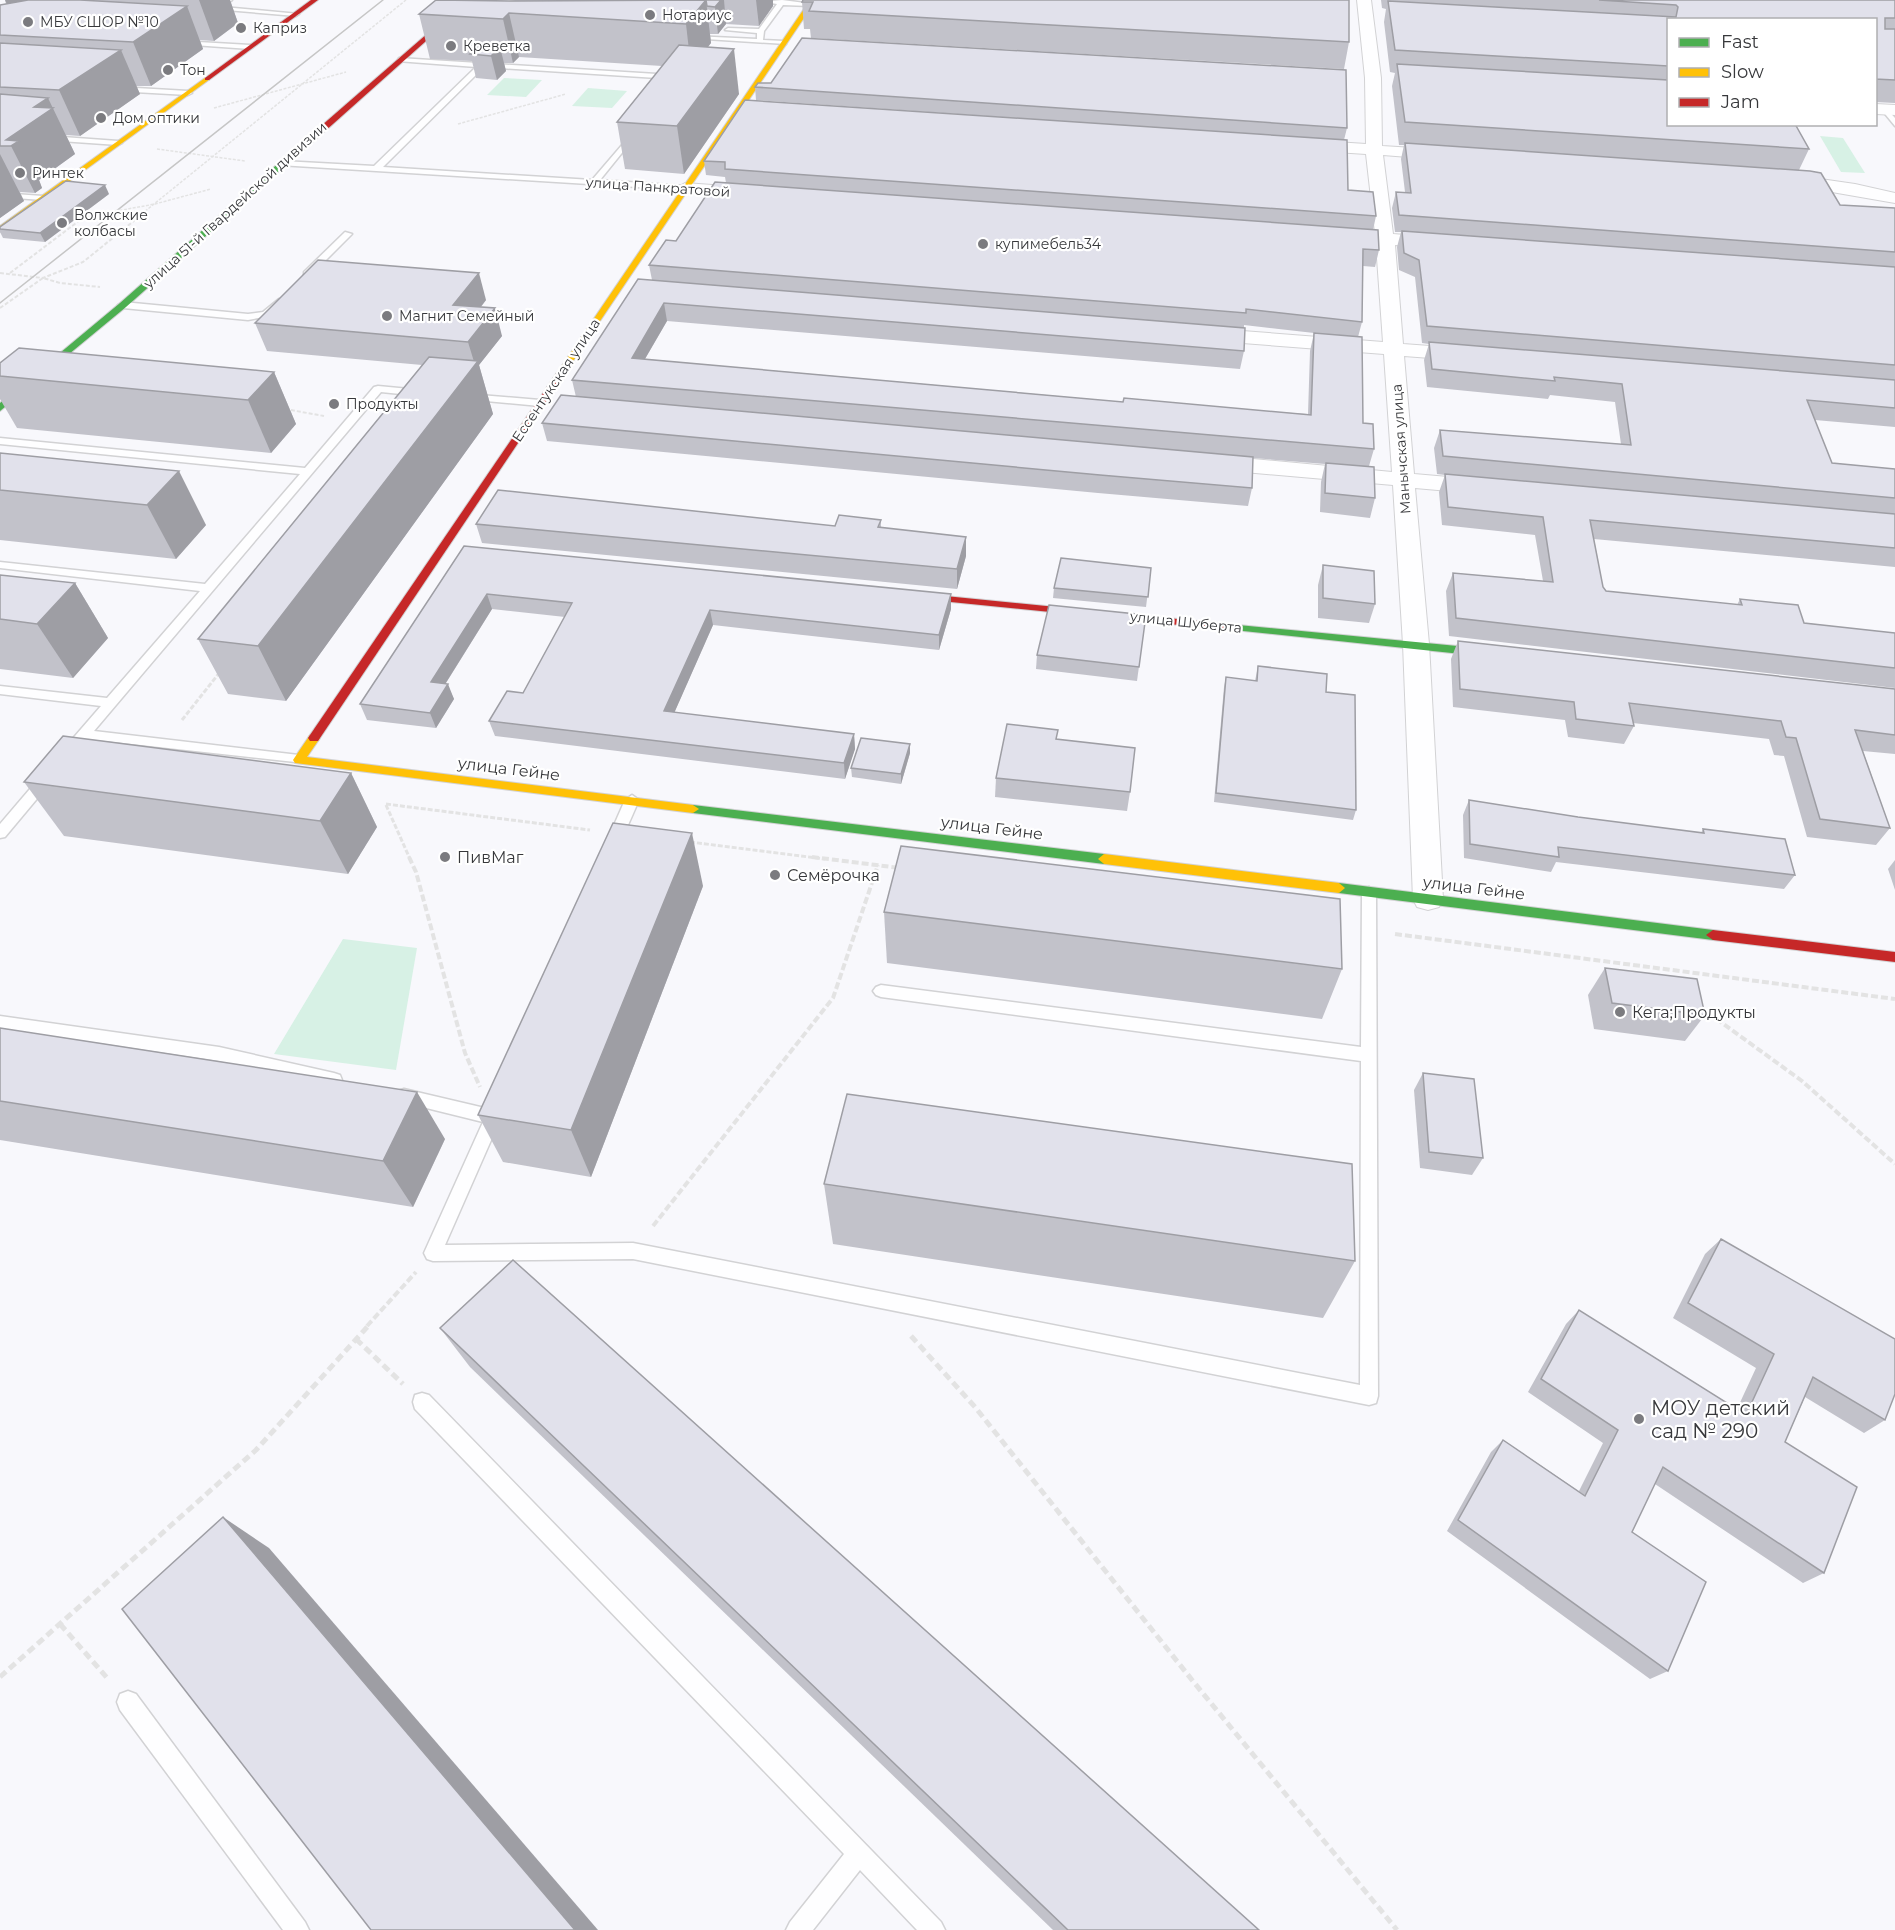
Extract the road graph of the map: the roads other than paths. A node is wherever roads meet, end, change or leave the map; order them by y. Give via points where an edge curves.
1 (229, 0) edge
2 (315, 0) edge
3 (470, 0) edge
4 (770, 2) dead end
5 (811, 2) edge
6 (782, 3) junction
7 (216, 8) junction
8 (205, 9) dead end
9 (1364, 10) edge
10 (296, 14) junction
11 (724, 30) dead end
12 (761, 31) junction
13 (688, 38) edge
14 (759, 42) junction
15 (172, 43) edge
16 (784, 43) junction
17 (808, 44) edge
18 (250, 47) junction
19 (399, 60) junction
20 (482, 65) junction
21 (672, 86) edge
22 (112, 88) edge
23 (188, 93) junction
24 (741, 106) junction
25 (765, 108) edge
26 (1885, 109) edge
27 (1895, 124) edge
28 (636, 130) edge
29 (44, 137) edge
30 (1291, 144) edge
31 (116, 145) junction
32 (1374, 150) junction
33 (1468, 157) edge
34 (281, 164) junction
35 (377, 168) junction
36 (1768, 178) edge
37 (594, 182) junction
38 (685, 189) junction
39 (0, 195) edge
40 (768, 195) edge
41 (43, 198) junction
42 (1895, 198) edge
43 (0, 230) edge
44 (348, 234) dead end
45 (1314, 234) edge
46 (1385, 239) junction
47 (1456, 244) edge
48 (299, 282) edge
49 (619, 287) junction
50 (643, 289) edge
51 (282, 298) edge
52 (123, 305) junction
53 (1179, 332) edge
54 (1393, 349) junction
55 (1489, 357) edge
56 (436, 394) edge
57 (459, 396) edge
58 (540, 403) junction
59 (564, 405) edge
60 (0, 408) edge
61 (0, 441) edge
62 (1190, 461) edge
63 (309, 472) junction
64 (1403, 479) junction
65 (1509, 489) edge
66 (441, 549) junction
67 (464, 552) edge
68 (0, 565) edge
69 (209, 588) junction
70 (892, 593) edge
71 (1416, 644) junction
72 (1509, 655) edge
73 (0, 690) edge
74 (110, 703) junction
75 (84, 734) junction
76 (299, 760) junction
77 (632, 800) junction
78 (0, 833) edge
79 (608, 855) edge
80 (1369, 892) junction
81 (1428, 899) junction
82 (1895, 957) edge
83 (881, 990) dead end
84 (0, 1022) edge
85 (1369, 1055) junction
86 (345, 1083) edge
87 (390, 1093) edge
88 (503, 1095) edge
89 (493, 1117) junction
90 (422, 1402) road end
91 (128, 1702) road end
92 (859, 1853) junction
93 (297, 1930) edge
94 (798, 1930) edge
95 (933, 1930) edge

1 - 7 lane
2 - 10 street
3 - 19 street, улица 51-й Гвардейской дивизии via 450,22
4 - 6 lane
5 - 6 lane
5 - 16 street, Ессентукская улица
6 - 12 lane
7 - 8 lane
7 - 10 lane
9 - 32 street, Манычская улица via 1373,78
10 - 18 street
11 - 12 lane
12 - 14 lane
13 - 14 lane
14 - 16 lane
15 - 18 lane
16 - 17 street
16 - 24 street, Ессентукская улица
18 - 23 street
19 - 20 lane
19 - 34 street, улица 51-й Гвардейской дивизии
20 - 21 lane via 679,77
20 - 35 lane
22 - 23 lane
23 - 31 street
24 - 25 street
24 - 38 street, Ессентукская улица
26 - 27 lane
28 - 37 lane
29 - 31 lane
30 - 32 street
31 - 41 street
32 - 33 street
32 - 46 street, Манычская улица
34 - 35 lane, улица Панкратовой
34 - 52 street, улица 51-й Гвардейской дивизии
35 - 37 lane, улица Панкратовой
36 - 42 street via 1813,182
37 - 38 lane, улица Панкратовой
38 - 40 street, улица Панкратовой
38 - 49 street, Ессентукская улица
39 - 41 lane
41 - 43 street
44 - 48 lane
45 - 46 street
46 - 47 street
46 - 54 street, Манычская улица
49 - 50 street
49 - 58 street, Ессентукская улица
51 - 52 lane via 266,314 248,317
52 - 60 street, улица 51-й Гвардейской дивизии
53 - 54 street
54 - 55 street
54 - 64 street, Манычская улица
56 - 63 lane via 378,389
57 - 58 lane
58 - 59 street
58 - 66 street, Ессентукская улица
61 - 63 lane
62 - 64 street
63 - 69 lane
64 - 65 street
64 - 71 street, Манычская улица
66 - 67 street
66 - 76 street, Ессентукская улица
68 - 69 lane
69 - 74 lane
70 - 71 street, улица Шуберта
71 - 72 street, улица Шуберта
71 - 81 street, Манычская улица
73 - 74 lane
74 - 75 lane
75 - 76 lane, улица Гейне
75 - 78 lane
76 - 77 street, улица Гейне
77 - 79 lane
77 - 80 street, улица Гейне
80 - 81 street, улица Гейне
80 - 85 lane
81 - 82 street, улица Гейне
83 - 85 lane
84 - 86 lane via 219,1054
85 - 89 lane via 1369,1396 633,1251 434,1253
87 - 89 lane
88 - 89 lane
90 - 92 lane
91 - 93 lane
92 - 94 lane
92 - 95 lane

